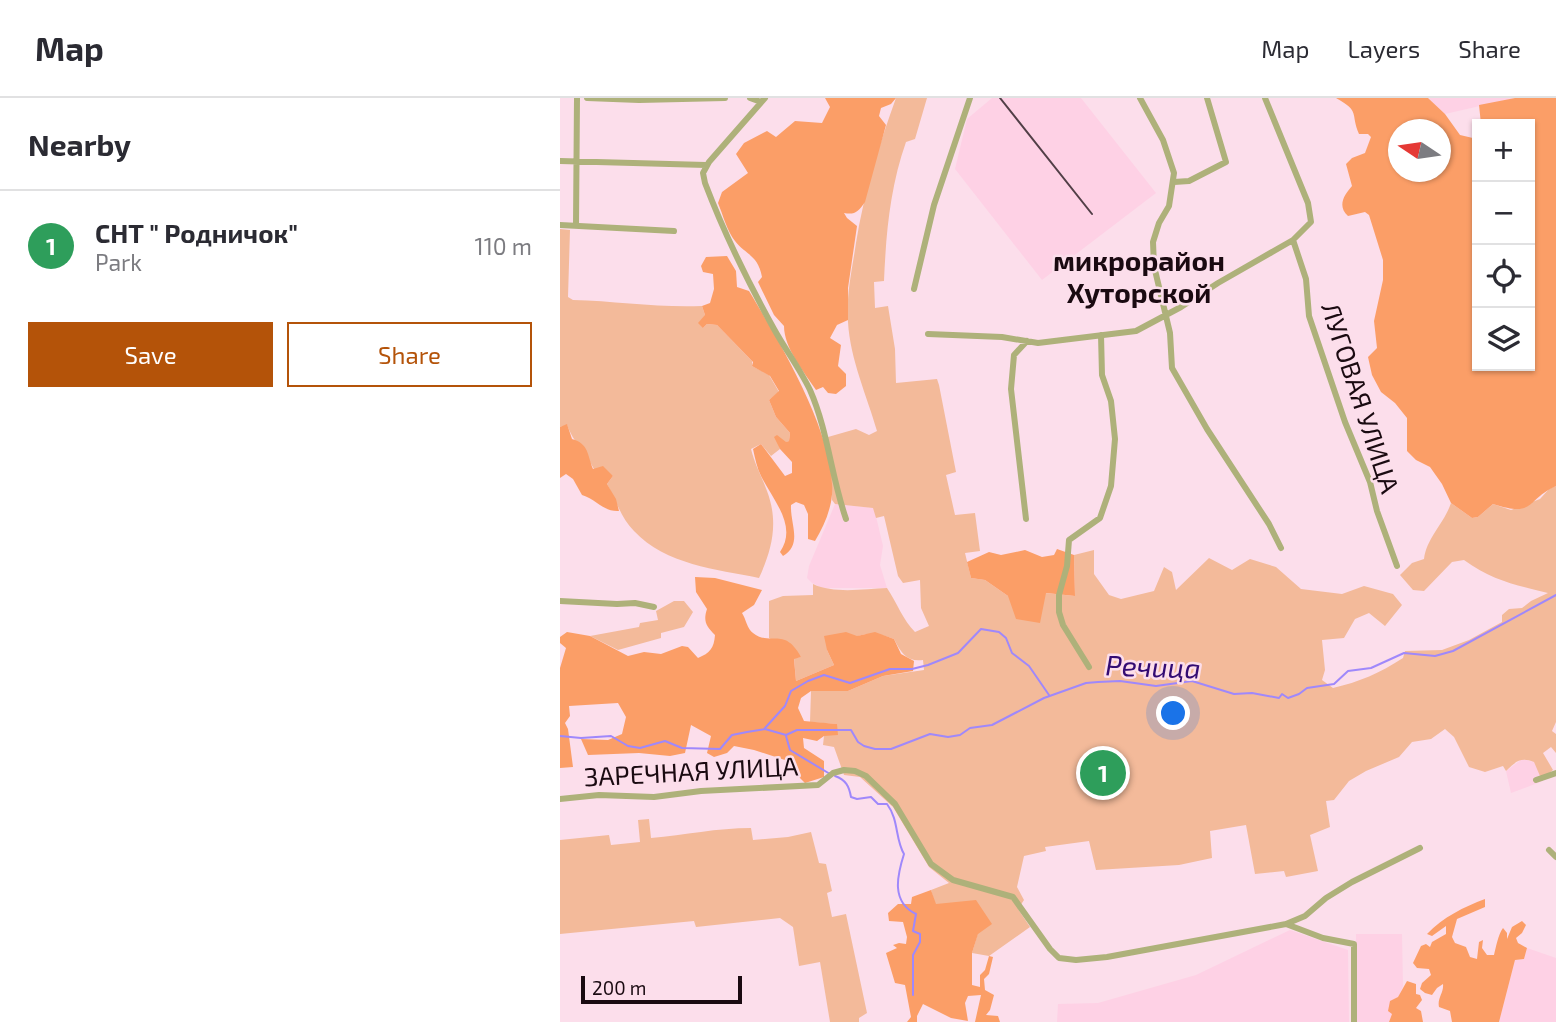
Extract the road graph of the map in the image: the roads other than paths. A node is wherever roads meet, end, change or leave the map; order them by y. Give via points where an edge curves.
1 (577, 98) edge
2 (587, 98) edge
3 (725, 98) edge
4 (750, 98) edge
5 (970, 98) edge
6 (1140, 98) edge
7 (1207, 98) edge
8 (1265, 98) edge
9 (763, 100) edge
10 (560, 161) edge
11 (577, 161) junction
12 (706, 166) junction
13 (1174, 182) junction
14 (560, 225) edge
15 (576, 225) junction
16 (674, 231) dead end
17 (1293, 240) junction
18 (914, 289) dead end
19 (1165, 314) junction
20 (928, 334) dead end
21 (1101, 335) junction
22 (1027, 341) junction
23 (846, 519) dead end
24 (1026, 519) dead end
25 (1281, 548) dead end
26 (1397, 566) dead end
27 (560, 601) edge
28 (654, 607) dead end
29 (1089, 667) dead end
30 (1556, 773) edge
31 (1536, 780) dead end
32 (560, 799) edge
33 (1420, 848) dead end
34 (1549, 850) dead end
35 (1556, 857) edge
36 (1286, 924) junction
37 (1354, 1022) edge

1 - 11 street
2 - 3 street
4 - 9 street
5 - 18 street via 934,205
6 - 13 street via 1171,161
7 - 13 street via 1226,162 1189,181
8 - 17 street via 1308,203 1311,222
9 - 12 street
10 - 11 street
11 - 12 street
11 - 15 street
12 - 23 street via 705,183 733,247 809,389 826,433
13 - 19 street via 1153,242
14 - 15 street
15 - 16 street
17 - 19 street
17 - 26 street, ЛУГОВАЯ УЛИЦА via 1306,279 1309,316
19 - 21 street via 1136,331
19 - 25 street via 1172,368 1179,383
20 - 22 street
21 - 22 street
21 - 29 street via 1102,375 1111,401 1115,439 1111,486 1100,518 1069,540 1059,595 1063,625
22 - 24 street via 1014,355 1011,389
27 - 28 street
30 - 31 street
32 - 36 street, ЗАРЕЧНАЯ УЛИЦА via 818,785 833,774 855,771 895,804 932,864 953,880 1013,897 1059,958 1107,957
33 - 36 street
34 - 35 street
36 - 37 street via 1353,944

